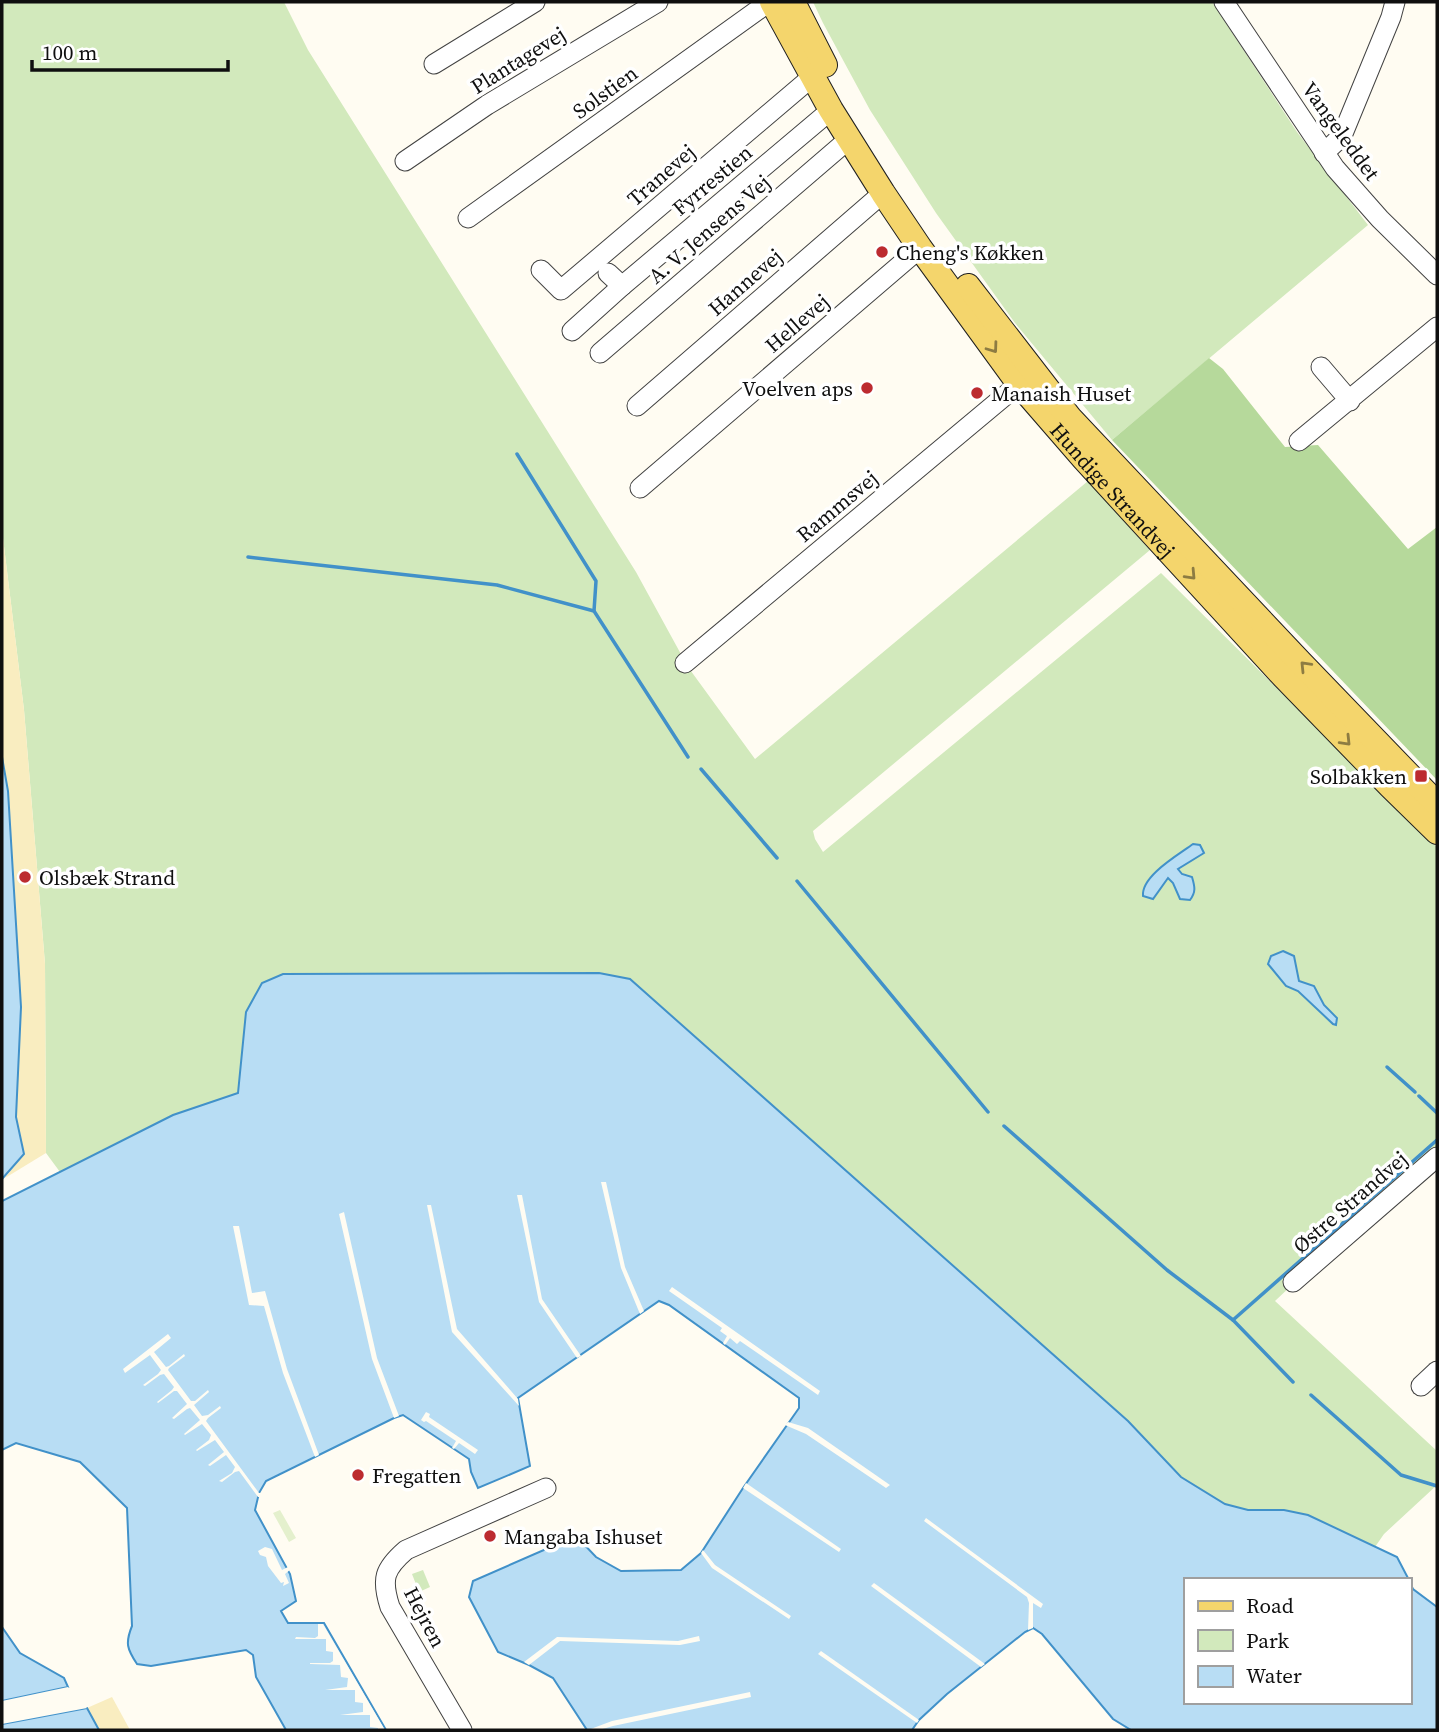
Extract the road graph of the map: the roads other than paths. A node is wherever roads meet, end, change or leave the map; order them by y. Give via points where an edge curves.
1 (534, 2) edge
2 (658, 2) edge
3 (770, 2) edge
4 (793, 2) edge
5 (1224, 2) edge
6 (1395, 2) edge
7 (434, 64) dead end
8 (812, 76) junction
9 (831, 110) junction
10 (849, 139) junction
11 (1324, 153) junction
12 (405, 161) dead end
13 (883, 193) junction
14 (468, 218) dead end
15 (920, 248) junction
16 (541, 270) dead end
17 (1437, 275) edge
18 (1437, 327) edge
19 (572, 331) dead end
20 (600, 354) dead end
21 (1321, 366) dead end
22 (1019, 384) junction
23 (1350, 401) junction
24 (637, 405) dead end
25 (1299, 441) dead end
26 (640, 488) dead end
27 (685, 663) dead end
28 (1437, 804) edge
29 (1437, 832) edge
30 (1437, 1157) edge
31 (1293, 1282) dead end
32 (1437, 1371) edge
33 (1421, 1386) dead end
34 (546, 1488) dead end
35 (462, 1730) edge

1 - 7 street
2 - 12 street, Plantagevej via 487,105
3 - 8 main road, Hundige Strandvej
3 - 14 street, Solstien
28 -> 4 main road, Hundige Strandvej via 1069,418 897,188 840,95
5 - 11 street, Vangeleddet
6 - 11 street via 1342,136
8 - 9 main road, Hundige Strandvej
8 - 16 street, Tranevej via 561,290
9 - 10 main road, Hundige Strandvej
9 - 19 street, Fyrrestien via 615,280
10 - 13 main road, Hundige Strandvej
10 - 20 street, A. V. Jensens Vej
11 - 17 street, Vangeleddet via 1380,219
13 - 15 main road, Hundige Strandvej
13 - 24 street, Hannevej
15 -> 22 main road, Hundige Strandvej
15 - 26 street, Hellevej
18 - 23 street
21 - 23 street
22 - 27 street, Rammsvej
22 -> 29 main road, Hundige Strandvej via 1284,677
23 - 25 street
30 - 31 street, Østre Strandvej
32 - 33 street
34 - 35 street, Hejren via 406,1550 386,1574 390,1607

